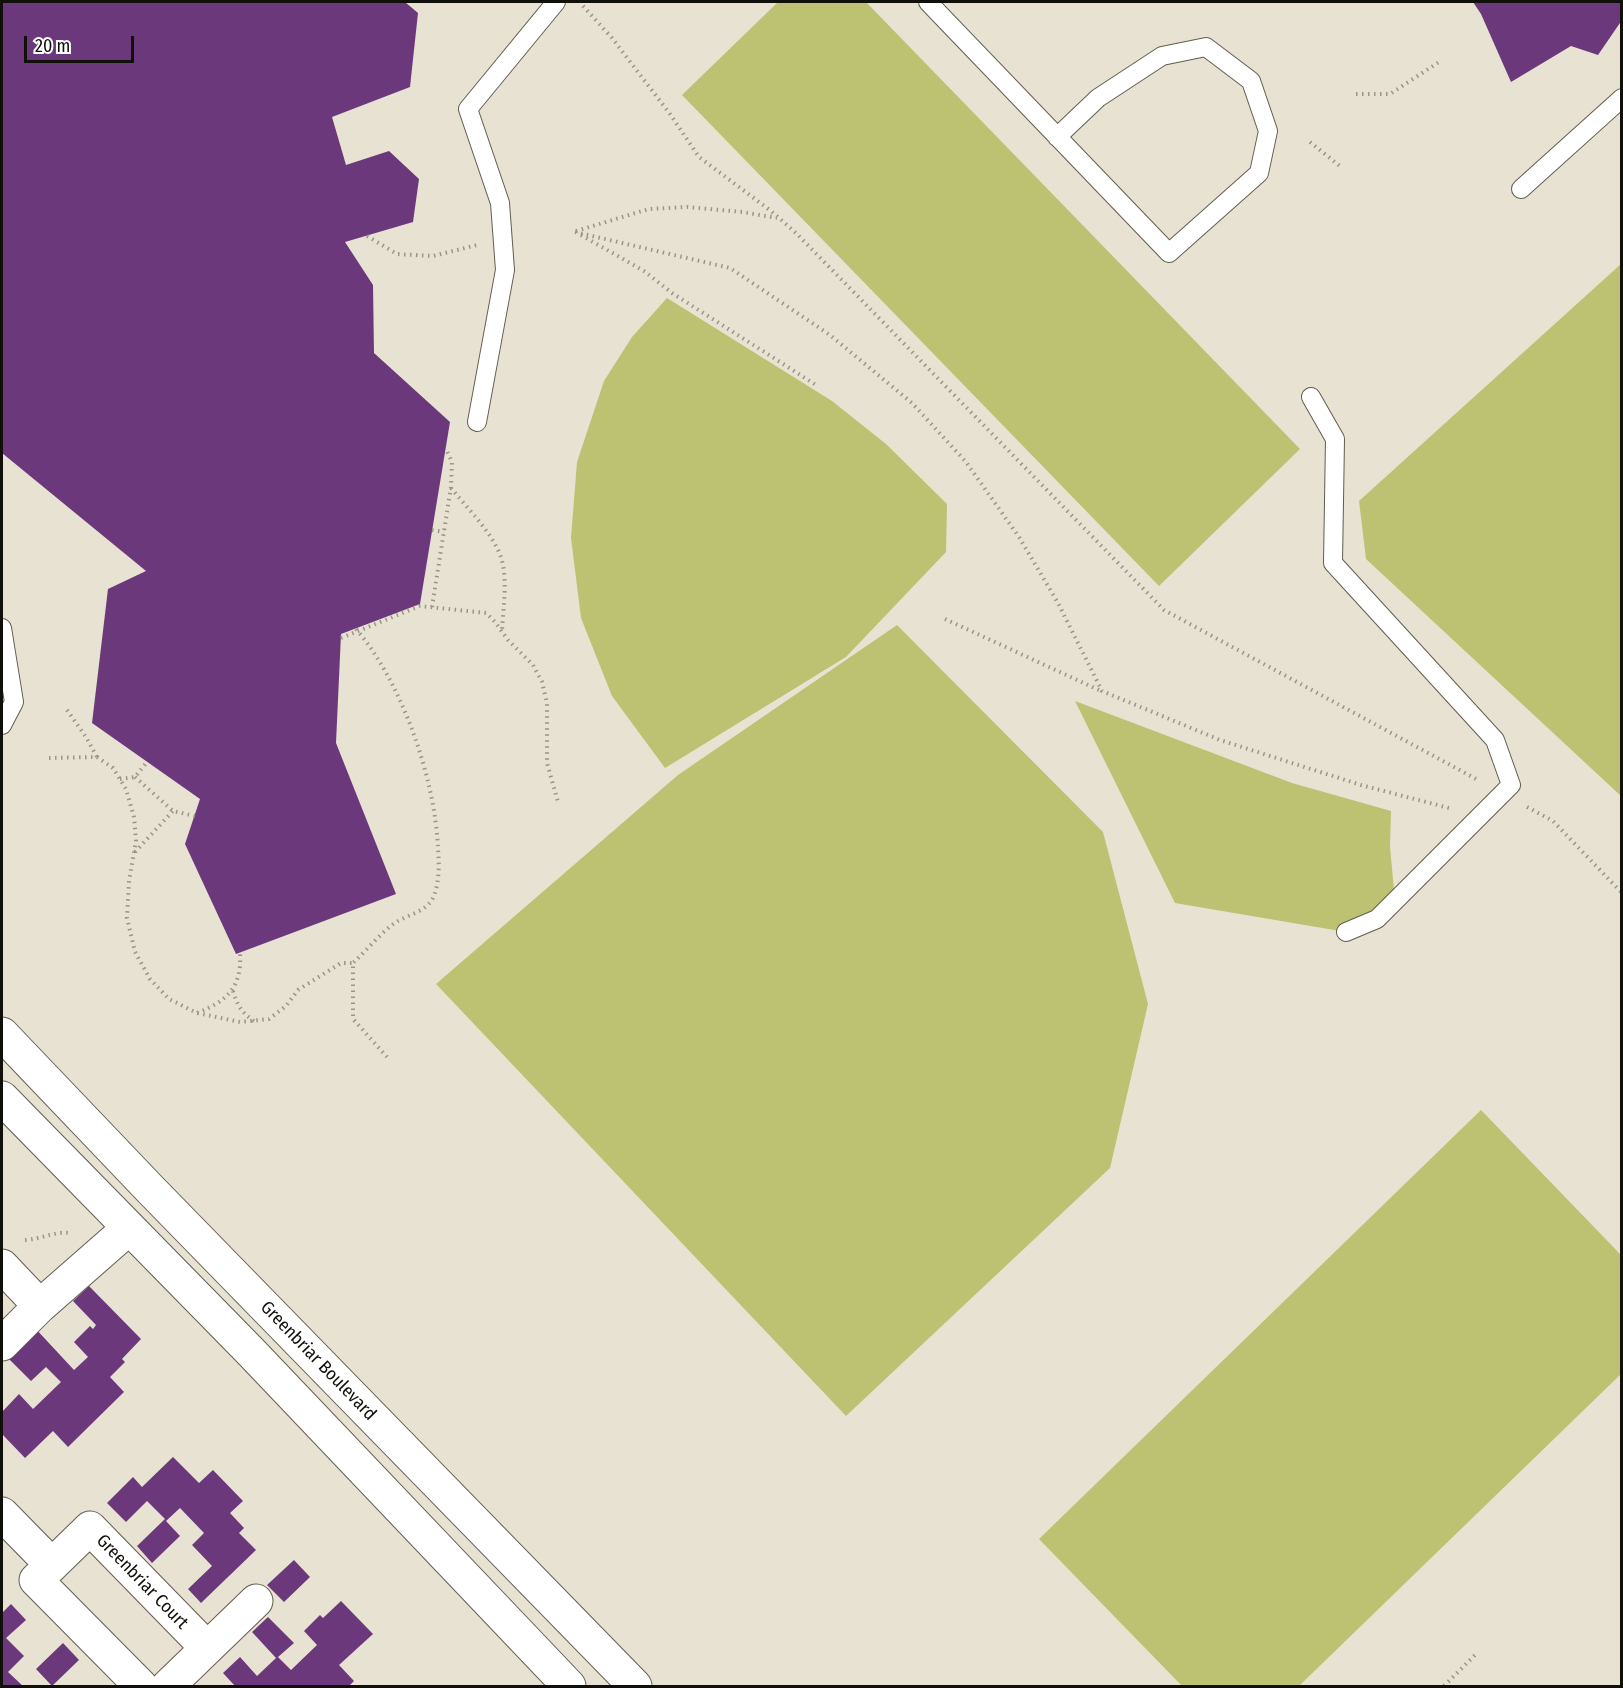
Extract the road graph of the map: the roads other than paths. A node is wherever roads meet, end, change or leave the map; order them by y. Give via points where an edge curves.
1 (556, 2) edge
2 (927, 2) edge
3 (1622, 98) edge
4 (1057, 137) junction
5 (1521, 189) dead end
6 (1311, 397) dead end
7 (477, 422) dead end
8 (2, 628) edge
9 (2, 725) edge
10 (1346, 932) dead end
11 (2, 1034) edge
12 (2, 1098) edge
13 (129, 1228) junction
14 (10, 1253) edge
15 (40, 1306) junction
16 (2, 1344) edge
17 (2, 1514) edge
18 (52, 1565) junction
19 (256, 1601) dead end
20 (207, 1648) junction
21 (141, 1686) edge
22 (168, 1686) edge
23 (568, 1686) edge
24 (635, 1686) edge

1 - 7 lane via 468,109 500,204 506,270
2 - 4 lane
3 - 5 lane
4 - 4 lane via 1098,98 1162,56 1206,47 1251,81 1268,131 1259,173 1169,253
6 - 10 lane via 1335,439 1333,563 1496,740 1511,785 1377,919
8 - 9 lane via 14,702
11 - 24 street, Greenbriar Boulevard
12 - 13 street
13 - 15 street
13 - 23 street
14 - 15 street
15 - 16 street
17 - 18 street
18 - 20 street, Greenbriar Court via 90,1528
18 - 21 street, Greenbriar Court via 36,1580
19 - 20 street
20 - 22 street

